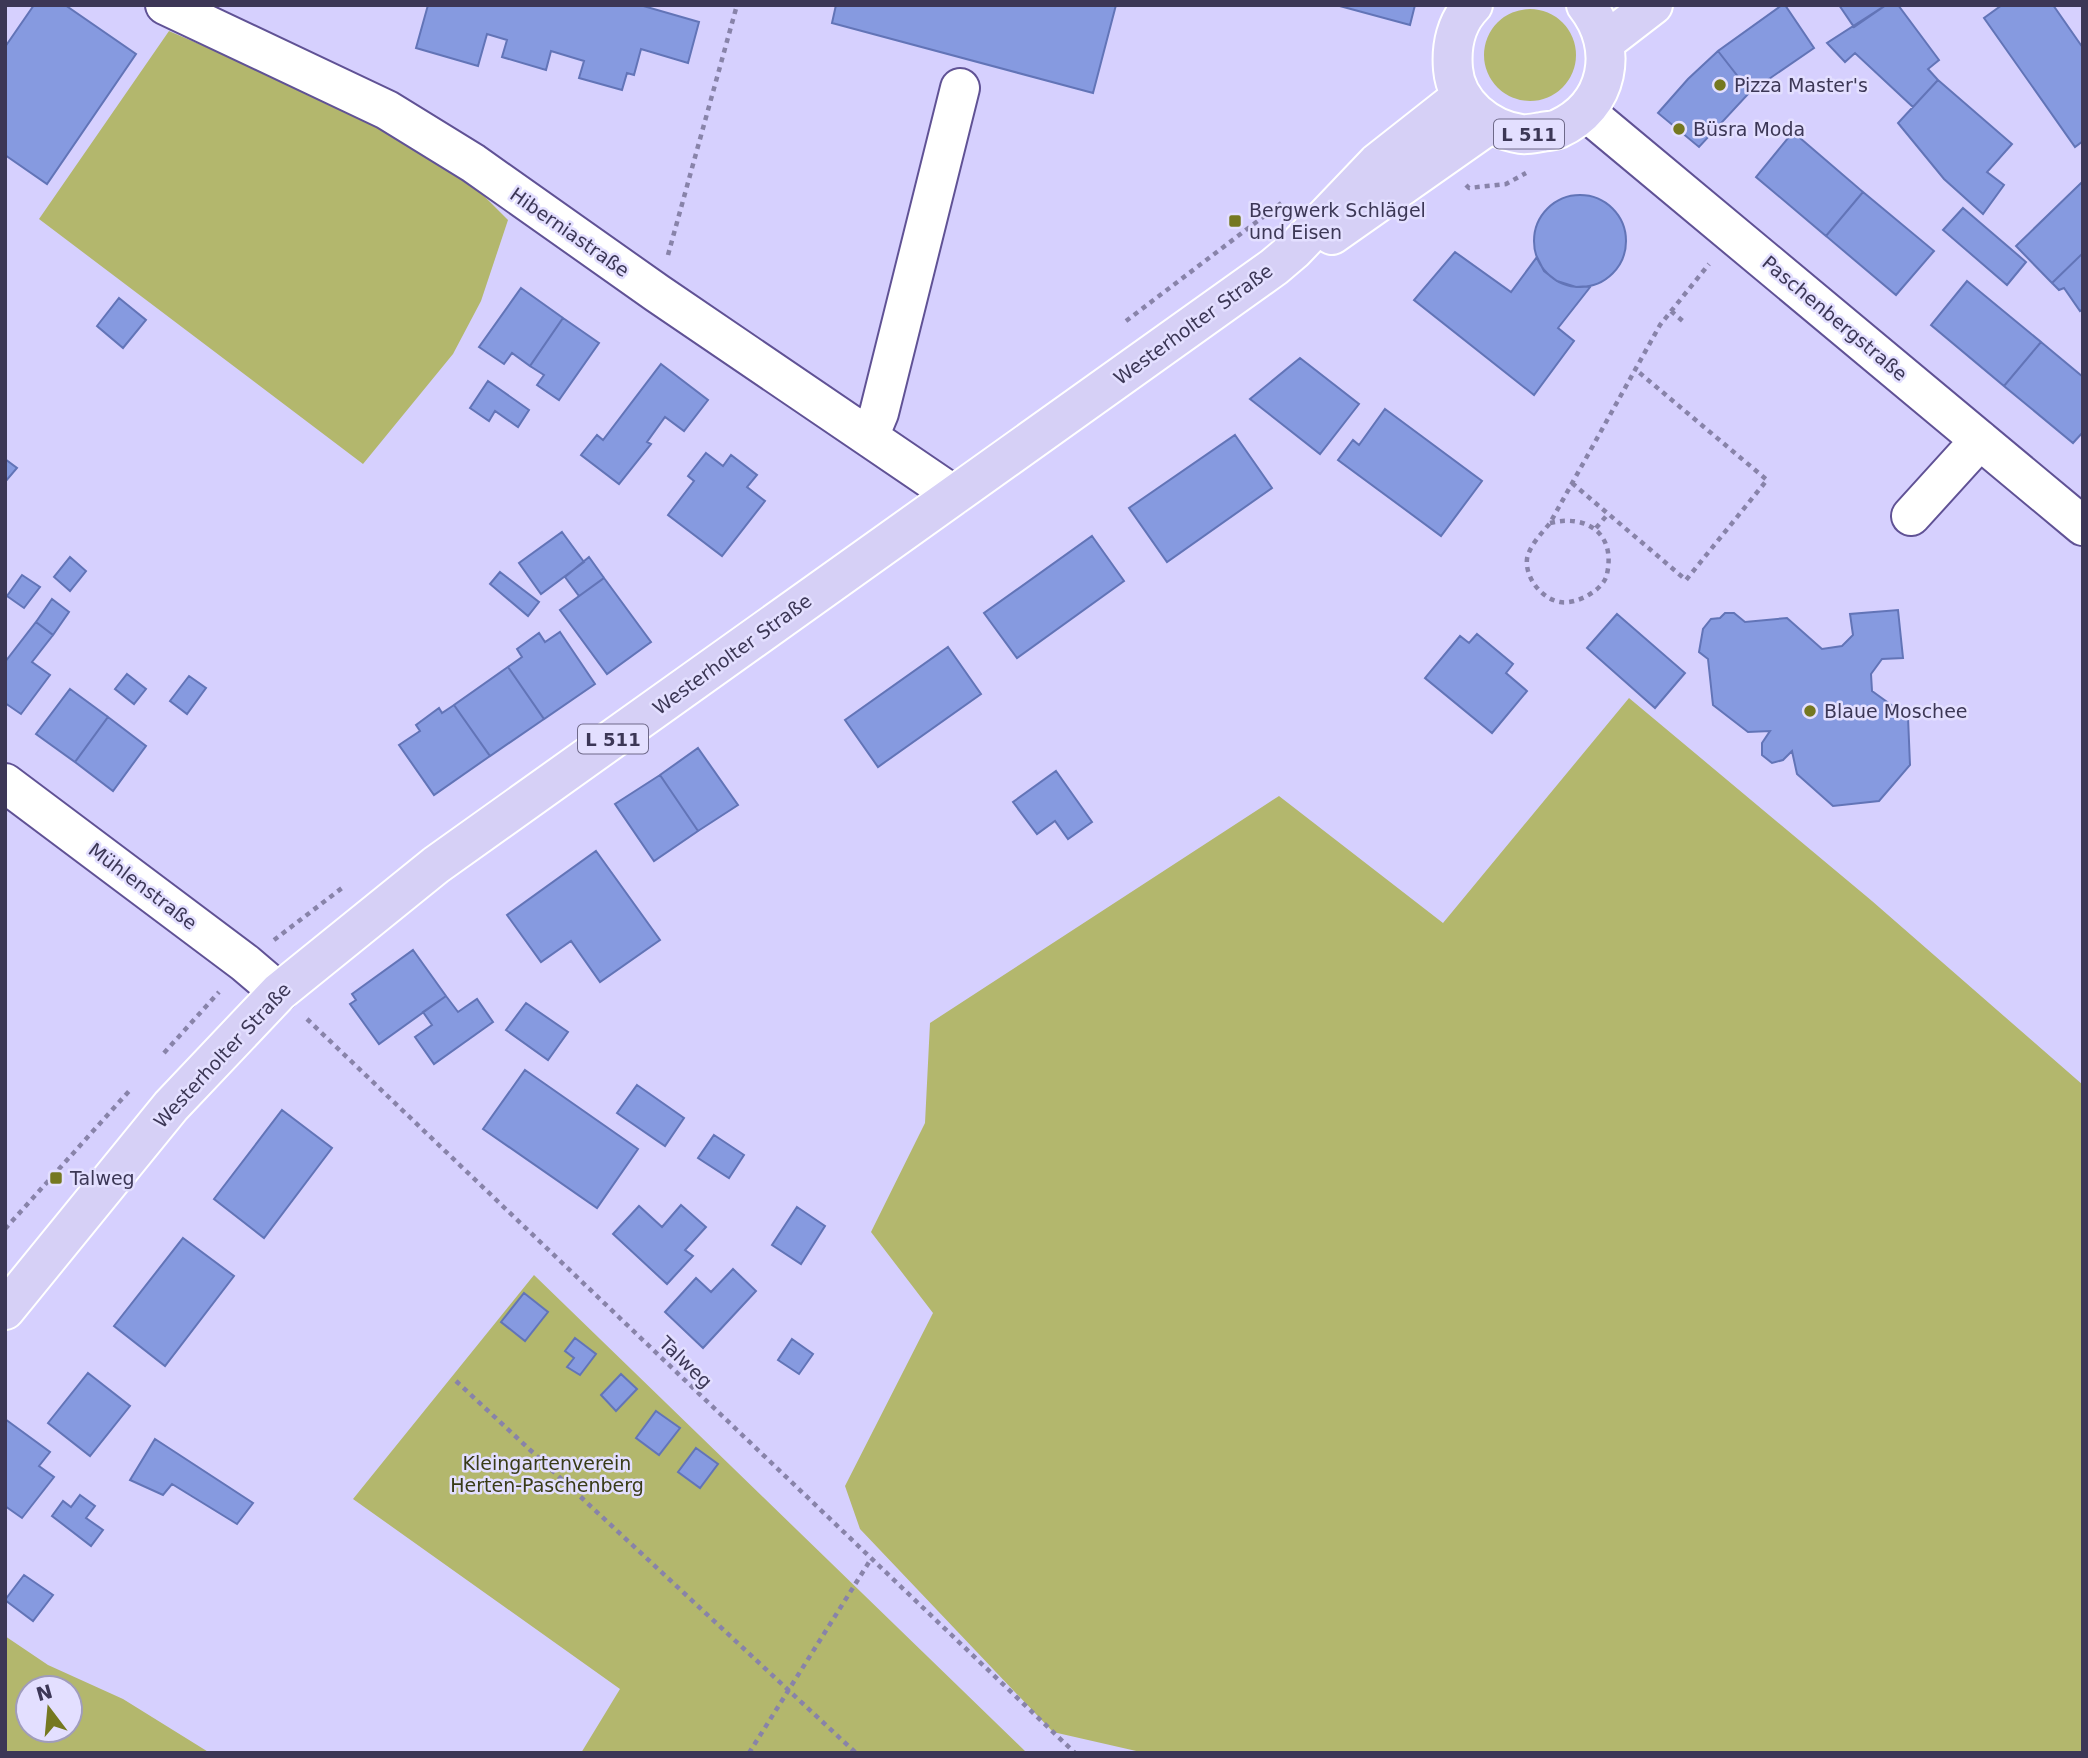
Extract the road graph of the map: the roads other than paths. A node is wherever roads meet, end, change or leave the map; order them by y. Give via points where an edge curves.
1 (165, 5) edge
2 (1473, 5) edge
3 (1586, 5) edge
4 (1653, 5) edge
5 (1605, 42) junction
6 (960, 88) dead end
7 (1462, 96) junction
8 (1585, 111) junction
9 (1489, 124) junction
10 (1294, 250) junction
11 (869, 437) junction
12 (1980, 440) junction
13 (954, 495) junction
14 (1911, 516) dead end
15 (2079, 518) edge
16 (5, 783) edge
17 (279, 992) junction
18 (5, 1310) edge

1 - 11 street, Hiberniastraße via 387,110 473,163
2 - 7 main road, L 511 via 1458,28 1452,51 1453,74
3 - 5 main road, L 511
4 - 5 main road
5 - 8 main road, L 511 via 1603,79
6 - 11 street via 879,413
7 - 9 main road, L 511
7 - 10 main road, Westerholter Straße / L 511 via 1377,163
8 - 9 main road, L 511 via 1556,130 1522,135
8 - 12 street, Paschenbergstraße
9 - 10 main road, Westerholter Straße / L 511 via 1328,238
10 - 13 main road, Westerholter Straße / L 511
11 - 13 street, Hiberniastraße
12 - 14 street
12 - 15 street, Paschenbergstraße
13 - 17 main road, Westerholter Straße / L 511 via 436,865
16 - 17 street, Mühlenstraße
17 - 18 main road, Westerholter Straße / L 511 via 171,1106

